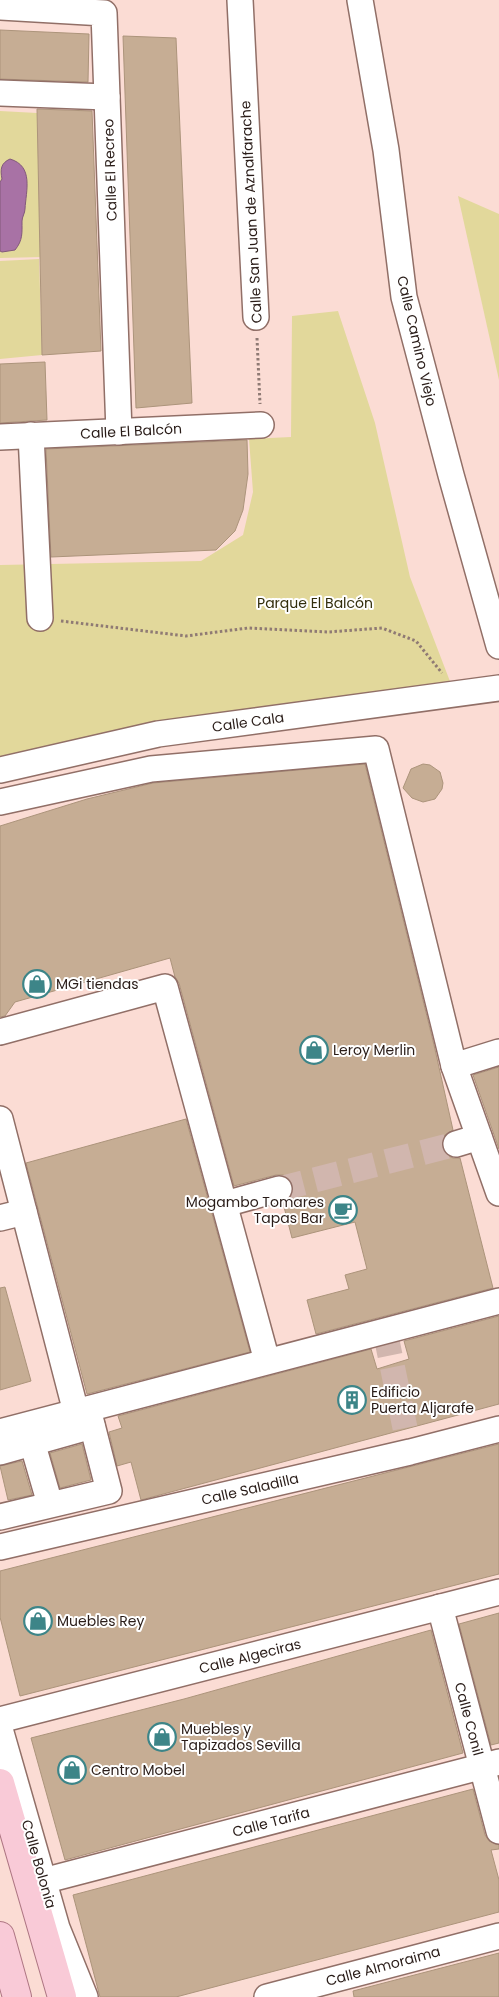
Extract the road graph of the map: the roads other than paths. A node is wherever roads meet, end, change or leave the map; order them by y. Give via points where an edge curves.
1 (240, 0) edge
2 (360, 0) edge
3 (56, 5) edge
4 (0, 7) edge
5 (0, 93) edge
6 (107, 97) junction
7 (256, 317) road end
8 (261, 425) road end
9 (119, 432) junction
10 (32, 435) junction
11 (0, 437) edge
12 (40, 618) road end
13 (499, 646) edge
14 (499, 688) edge
15 (0, 770) edge
16 (0, 802) edge
17 (0, 1032) edge
18 (499, 1052) edge
19 (454, 1066) junction
20 (2, 1135) edge
21 (279, 1189) tunnel mouth
22 (499, 1193) edge
23 (225, 1204) junction
24 (24, 1212) junction
25 (0, 1218) edge
26 (499, 1301) edge
27 (267, 1360) junction
28 (85, 1416) junction
29 (499, 1429) edge
30 (0, 1432) edge
31 (32, 1442) junction
32 (0, 1452) edge
33 (50, 1504) junction
34 (0, 1517) edge
35 (3, 1547) edge
36 (499, 1592) edge
37 (440, 1607) junction
38 (0, 1720) edge
39 (0, 1729) edge
40 (490, 1764) edge
41 (0, 1783) edge
42 (499, 1831) edge
43 (43, 1881) junction
44 (0, 1936) edge
45 (499, 1936) edge
46 (17, 1997) edge
47 (62, 1997) edge
48 (85, 1997) edge
49 (267, 1997) edge

1 - 7 street, Calle San Juan de Aznalfarache
2 - 13 street, Calle Camino Viejo via 386,150 404,297
3 - 4 street, Calle El Recreo
3 - 6 street, Calle El Recreo via 104,13
5 - 6 street
6 - 9 street, Calle El Recreo
8 - 9 street, Calle El Balcón
9 - 10 street, Calle El Balcón
10 - 11 street, Calle El Balcón
10 - 12 street
14 - 15 street, Calle Cala via 158,734
16 - 19 street via 151,769 376,749
17 - 23 street via 165,987
18 - 19 street
19 - 22 street via 468,1141
20 - 24 street
21 - 23 street
23 - 27 street
24 - 25 street
24 - 28 street
26 - 27 street
27 - 28 street
28 - 30 street
28 - 31 street
28 - 33 street via 109,1491
29 - 35 street, Calle Saladilla
31 - 32 street
31 - 33 street
33 - 34 street
36 - 37 street, Calle Algeciras
37 - 38 street, Calle Algeciras
37 - 40 street, Calle Conil
39 - 43 street, Calle Bolonia
40 - 42 street, Calle Conil
40 - 43 street, Calle Tarifa
41 - 47 main road
43 - 48 street, Calle Bolonia via 57,1928
44 - 46 main road
45 - 49 street, Calle Almoraima

